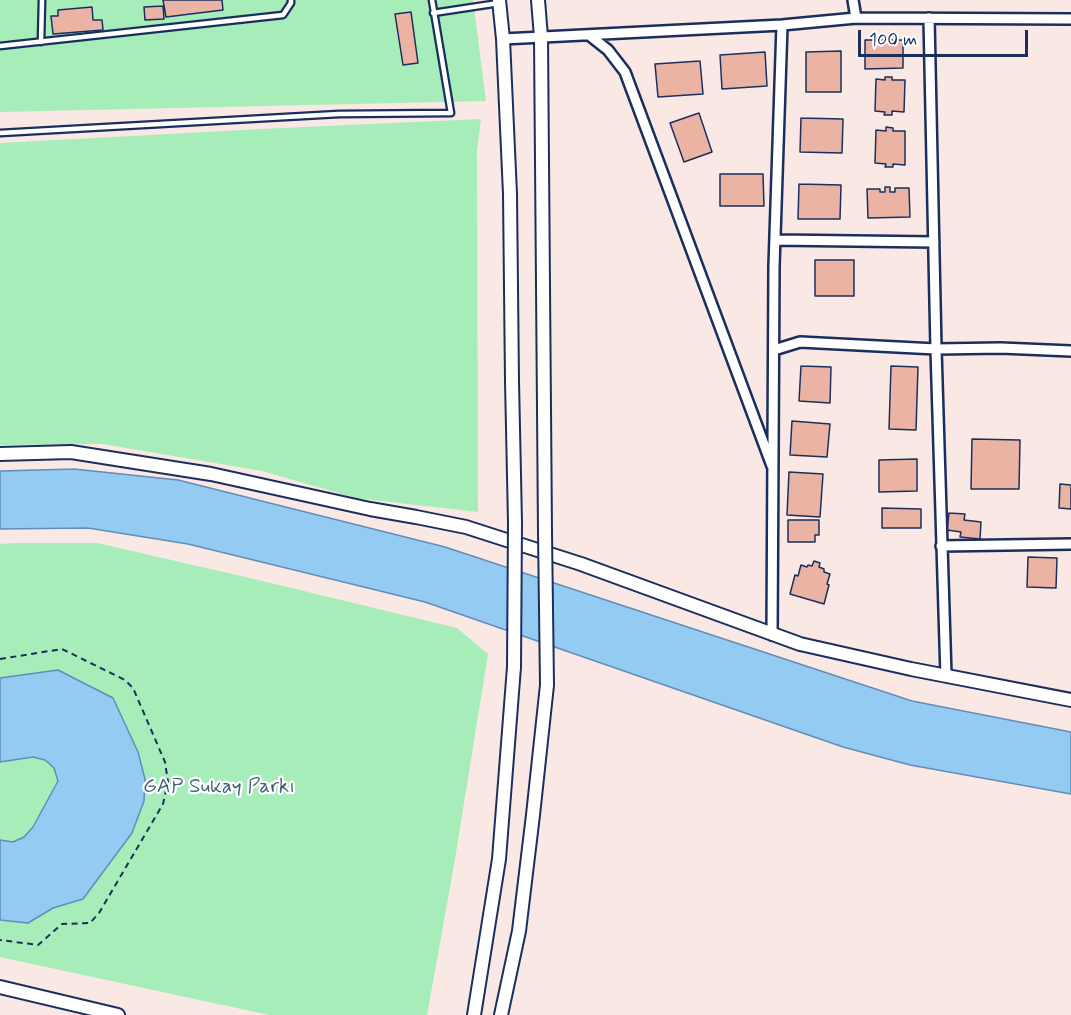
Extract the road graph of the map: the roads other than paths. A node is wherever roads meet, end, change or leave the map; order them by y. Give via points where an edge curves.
1 (42, 0) edge
2 (432, 0) edge
3 (538, 0) edge
4 (853, 0) edge
5 (290, 1) edge
6 (499, 1) edge
7 (433, 13) junction
8 (856, 18) junction
9 (929, 18) junction
10 (1071, 19) edge
11 (782, 25) junction
12 (589, 35) junction
13 (541, 37) junction
14 (503, 39) junction
15 (41, 42) junction
16 (0, 46) edge
17 (0, 133) edge
18 (775, 240) junction
19 (934, 242) junction
20 (936, 349) junction
21 (774, 350) junction
22 (1071, 351) edge
23 (0, 454) edge
24 (774, 471) junction
25 (1071, 544) edge
26 (941, 546) junction
27 (772, 635) junction
28 (946, 676) junction
29 (1071, 700) edge
30 (0, 987) edge
31 (118, 1015) edge
32 (474, 1015) edge
33 (501, 1015) edge

1 - 15 lane
2 - 7 lane
3 - 13 main road
4 - 8 street
5 - 15 lane via 283,15
6 - 7 lane
6 - 14 main road
7 - 17 lane via 451,113 339,114
8 - 9 street
8 - 11 street
9 - 10 street
9 - 19 street
11 - 12 street
11 - 18 street
12 - 13 street
12 - 24 street via 626,72
13 - 14 street
13 - 33 main road, bridge via 547,685 519,931
14 - 32 main road, bridge via 510,194 514,667 499,859
15 - 16 lane
18 - 19 street
18 - 21 street
19 - 20 street
20 - 21 street via 800,342
20 - 22 street
20 - 26 street
21 - 24 street
23 - 27 main road via 71,452 211,474 466,527 581,564
24 - 27 street
25 - 26 street
26 - 28 street
27 - 28 main road via 800,645
28 - 29 main road
30 - 31 main road

